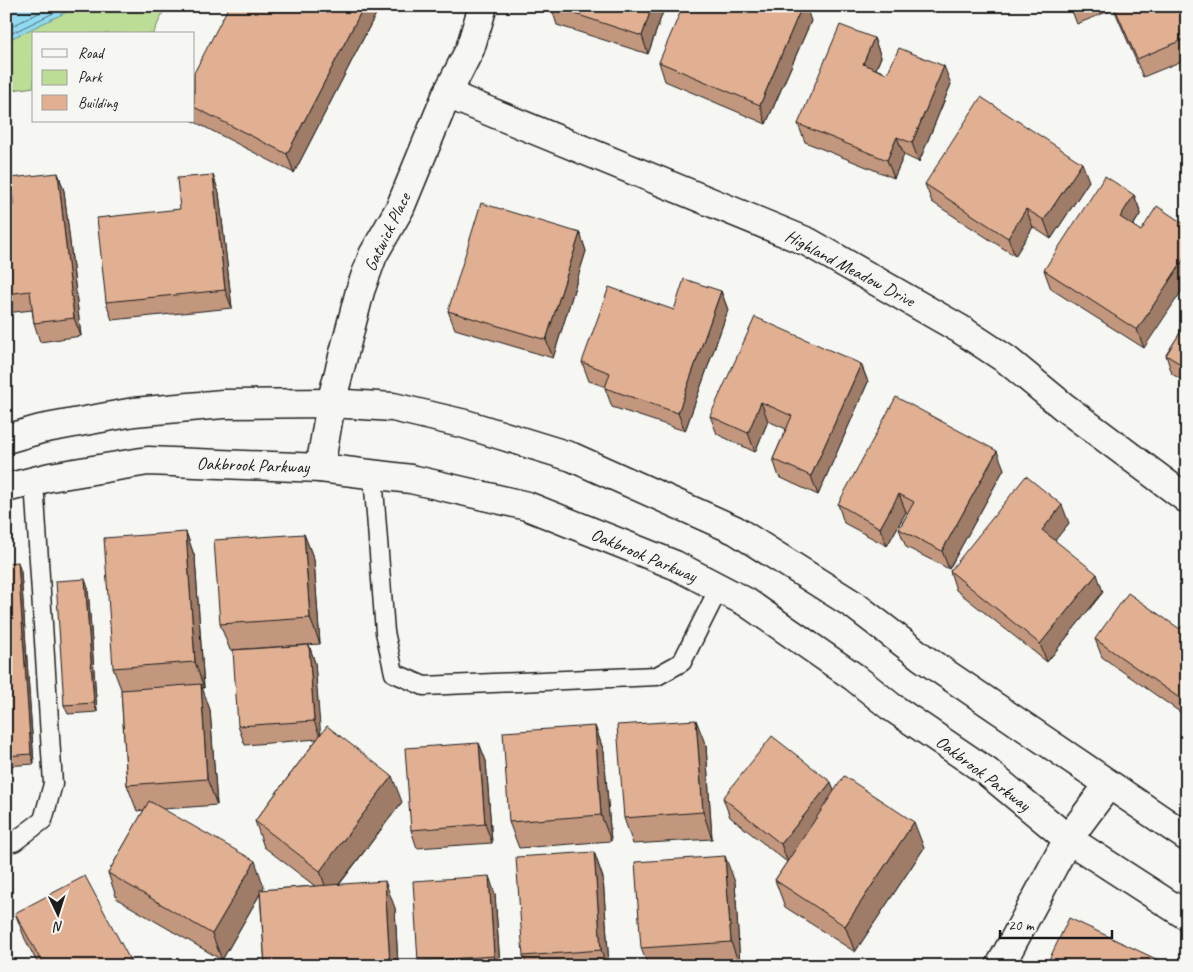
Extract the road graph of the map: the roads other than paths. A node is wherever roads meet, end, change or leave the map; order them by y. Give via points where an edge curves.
1 (483, 6) edge
2 (447, 94) junction
3 (331, 402) junction
4 (6, 439) edge
5 (320, 468) junction
6 (373, 474) junction
7 (34, 481) junction
8 (6, 488) edge
9 (1187, 499) edge
10 (719, 588) junction
11 (1108, 785) junction
12 (1187, 837) edge
13 (1068, 839) junction
14 (6, 842) edge
15 (1187, 916) edge
16 (1000, 966) edge

1 - 2 street, Gatwick Place via 470,49
2 - 3 street, Gatwick Place via 400,208 373,255 360,291
2 - 9 street, Highland Meadow Drive via 808,242 960,328
3 - 4 street via 223,404 134,412 41,429
3 - 5 street, Gatwick Place
3 - 11 street via 393,407 465,424 572,457 735,530 854,604 923,658
5 - 6 street, Oakbrook Parkway
5 - 7 street, Oakbrook Parkway via 148,461
6 - 10 street, Oakbrook Parkway via 410,479 527,506 675,565
6 - 10 lane via 385,632 394,673 424,686 657,676 682,662
7 - 8 street, Oakbrook Parkway
7 - 14 lane via 53,784 43,820 14,842
10 - 13 street, Oakbrook Parkway via 761,613 986,771
11 - 12 street
11 - 13 street
13 - 15 street, Oakbrook Parkway
13 - 16 street

